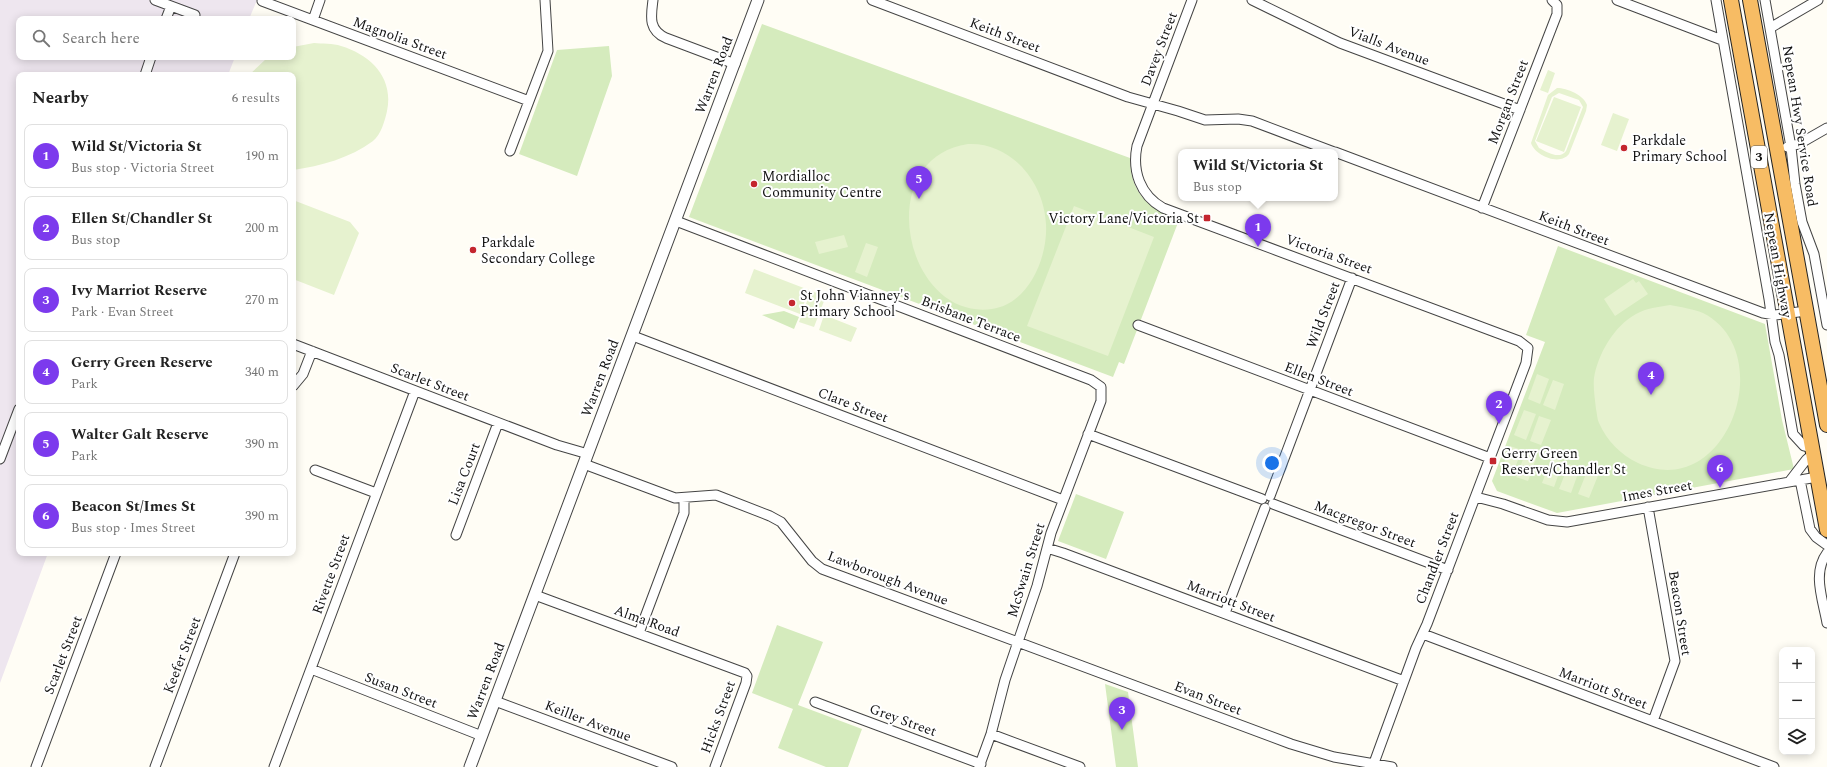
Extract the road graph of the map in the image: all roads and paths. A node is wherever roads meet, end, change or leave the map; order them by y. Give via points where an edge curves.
1 (155, 0) edge
2 (320, 0) edge
3 (545, 0) edge
4 (653, 0) edge
5 (758, 0) edge
6 (872, 0) edge
7 (1192, 0) edge
8 (1252, 0) edge
9 (1617, 0) edge
10 (1716, 0) edge
11 (1731, 0) edge
12 (1750, 0) edge
13 (1765, 0) edge
14 (1818, 0) edge
15 (262, 2) dead end
16 (1555, 3) edge
17 (171, 6) junction
18 (195, 15) dead end
19 (167, 16) edge
20 (313, 20) junction
21 (1770, 28) junction
22 (1722, 40) junction
23 (150, 60) edge
24 (734, 64) junction
25 (146, 72) edge
26 (529, 101) junction
27 (1153, 104) junction
28 (1520, 110) junction
29 (1827, 128) edge
30 (1791, 146) junction
31 (1327, 149) edge
32 (1776, 149) junction
33 (510, 151) dead end
34 (1338, 153) edge
35 (1482, 208) junction
36 (676, 221) junction
37 (1352, 278) junction
38 (1806, 311) junction
39 (1771, 314) junction
40 (1787, 314) junction
41 (1138, 325) dead end
42 (1827, 325) edge
43 (632, 336) junction
44 (296, 345) edge
45 (312, 351) junction
46 (1526, 363) joint
47 (296, 383) edge
48 (1099, 384) joint
49 (1310, 390) junction
50 (415, 391) junction
51 (16, 417) edge
52 (498, 423) junction
53 (1827, 425) edge
54 (1088, 434) junction
55 (1812, 451) junction
56 (1490, 458) junction
57 (0, 459) edge
58 (586, 459) junction
59 (315, 470) dead end
60 (1822, 476) edge
61 (1800, 480) junction
62 (1790, 482) junction
63 (376, 493) junction
64 (1477, 493) junction
65 (684, 498) junction
66 (1064, 500) junction
67 (1267, 502) junction
68 (1648, 507) junction
69 (1827, 530) edge
70 (456, 535) dead end
71 (1827, 545) edge
72 (1047, 548) junction
73 (1827, 553) edge
74 (115, 556) edge
75 (234, 556) edge
76 (1448, 570) junction
77 (535, 595) junction
78 (1225, 613) junction
79 (1827, 623) edge
80 (639, 633) junction
81 (1423, 634) junction
82 (1018, 642) junction
83 (311, 670) junction
84 (747, 676) joint
85 (1404, 682) junction
86 (495, 701) junction
87 (815, 702) dead end
88 (1653, 721) junction
89 (991, 734) junction
90 (482, 736) junction
91 (1374, 763) junction
92 (980, 765) edge
93 (36, 767) edge
94 (155, 767) edge
95 (274, 767) edge
96 (470, 767) edge
97 (672, 767) edge
98 (715, 767) edge
99 (1080, 767) edge
100 (1392, 767) edge
101 (1774, 767) edge

1 - 17 street
2 - 20 street
3 - 26 street via 548,51
4 - 24 street via 651,23 658,34
5 - 24 street, Warren Road
6 - 27 street, Keith Street
7 - 27 street, Davey Street
8 - 28 street, Vialls Avenue via 1340,43
9 - 22 street
10 - 22 street
11 - 40 highway, Nepean Highway / 3
12 - 32 highway, Nepean Highway / 3
13 - 21 street, Nepean Hwy Service Road
14 - 21 street
15 - 20 street, Magnolia Street
16 - 28 street, Morgan Street via 1557,14
17 - 18 street
17 - 19 street
20 - 26 street, Magnolia Street
21 - 30 street, Nepean Hwy Service Road
22 - 39 street
23 - 25 street
24 - 36 street, Warren Road
26 - 33 street
27 - 31 street, Keith Street via 1209,121 1252,121
27 - 37 street, Victoria Street via 1137,146 1136,166 1141,186 1155,203
28 - 35 street, Morgan Street
29 - 30 street
30 - 32 street
30 - 42 street, Nepean Hwy Service Road via 1802,222 1814,254
32 - 38 highway, Nepean Highway / 3
34 - 35 street, Keith Street
35 - 39 street, Keith Street via 1696,289
36 - 43 street, Warren Road
36 - 48 street, Brisbane Terrace
37 - 46 street, Victoria Street via 1519,341 1528,348
37 - 49 street, Wild Street
38 - 40 street, Keith Street
38 - 53 highway, Nepean Highway / 3
39 - 40 street, Keith Street
39 - 55 street via 1794,434
40 - 55 highway, Nepean Highway / 3
41 - 49 street, Ellen Street
43 - 58 street, Warren Road
43 - 66 street, Clare Street
44 - 45 street, Scarlet Street
45 - 47 street via 301,378
45 - 50 street, Scarlet Street
46 - 56 street, Chandler Street
48 - 54 street, McSwain Street via 1102,395
49 - 56 street, Ellen Street
49 - 67 street, Wild Street
50 - 52 street, Scarlet Street
50 - 63 street, Rivette Street
51 - 57 street
52 - 58 street, Scarlet Street
52 - 70 street, Lisa Court
54 - 66 street, McSwain Street
54 - 67 street, Macgregor Street
55 - 60 highway, Nepean Highway / 3
55 - 62 street
56 - 64 street, Chandler Street
58 - 65 street, Lawborough Avenue via 670,496
58 - 77 street, Warren Road
59 - 63 street
60 - 61 street, Imes Street
60 - 69 highway, Nepean Highway / 3
61 - 62 street, Imes Street
61 - 71 street via 1811,531
62 - 68 street, Imes Street
63 - 83 street, Rivette Street
64 - 68 street, Imes Street via 1558,522
64 - 76 street, Chandler Street
65 - 80 street via 684,513
65 - 82 street, Lawborough Avenue via 716,495 770,516 781,522 822,569
66 - 72 street, McSwain Street
67 - 76 street, Macgregor Street
67 - 78 street, Wild Street
68 - 88 street, Beacon Street via 1675,661
72 - 78 street, Marriott Street
72 - 82 street, McSwain Street
73 - 79 street via 1818,574
74 - 93 street, Scarlet Street
75 - 94 street, Keefer Street
76 - 81 street, Chandler Street
77 - 80 street, Alma Road
77 - 86 street, Warren Road
78 - 85 street, Marriott Street
80 - 84 street, Alma Road via 740,670
81 - 85 street, Chandler Street
81 - 88 street, Marriott Street
82 - 89 street, McSwain Street
82 - 91 street, Evan Street via 1302,748 1334,757
83 - 90 street, Susan Street
83 - 95 street, Rivette Street
84 - 98 street, Hicks Street
85 - 91 street, Chandler Street
86 - 90 street, Warren Road
86 - 97 street, Keiller Avenue
87 - 92 street, Grey Street
88 - 101 street, Marriott Street
89 - 92 street, McSwain Street
89 - 99 street
90 - 96 street, Warren Road
91 - 100 street, Evan Street

